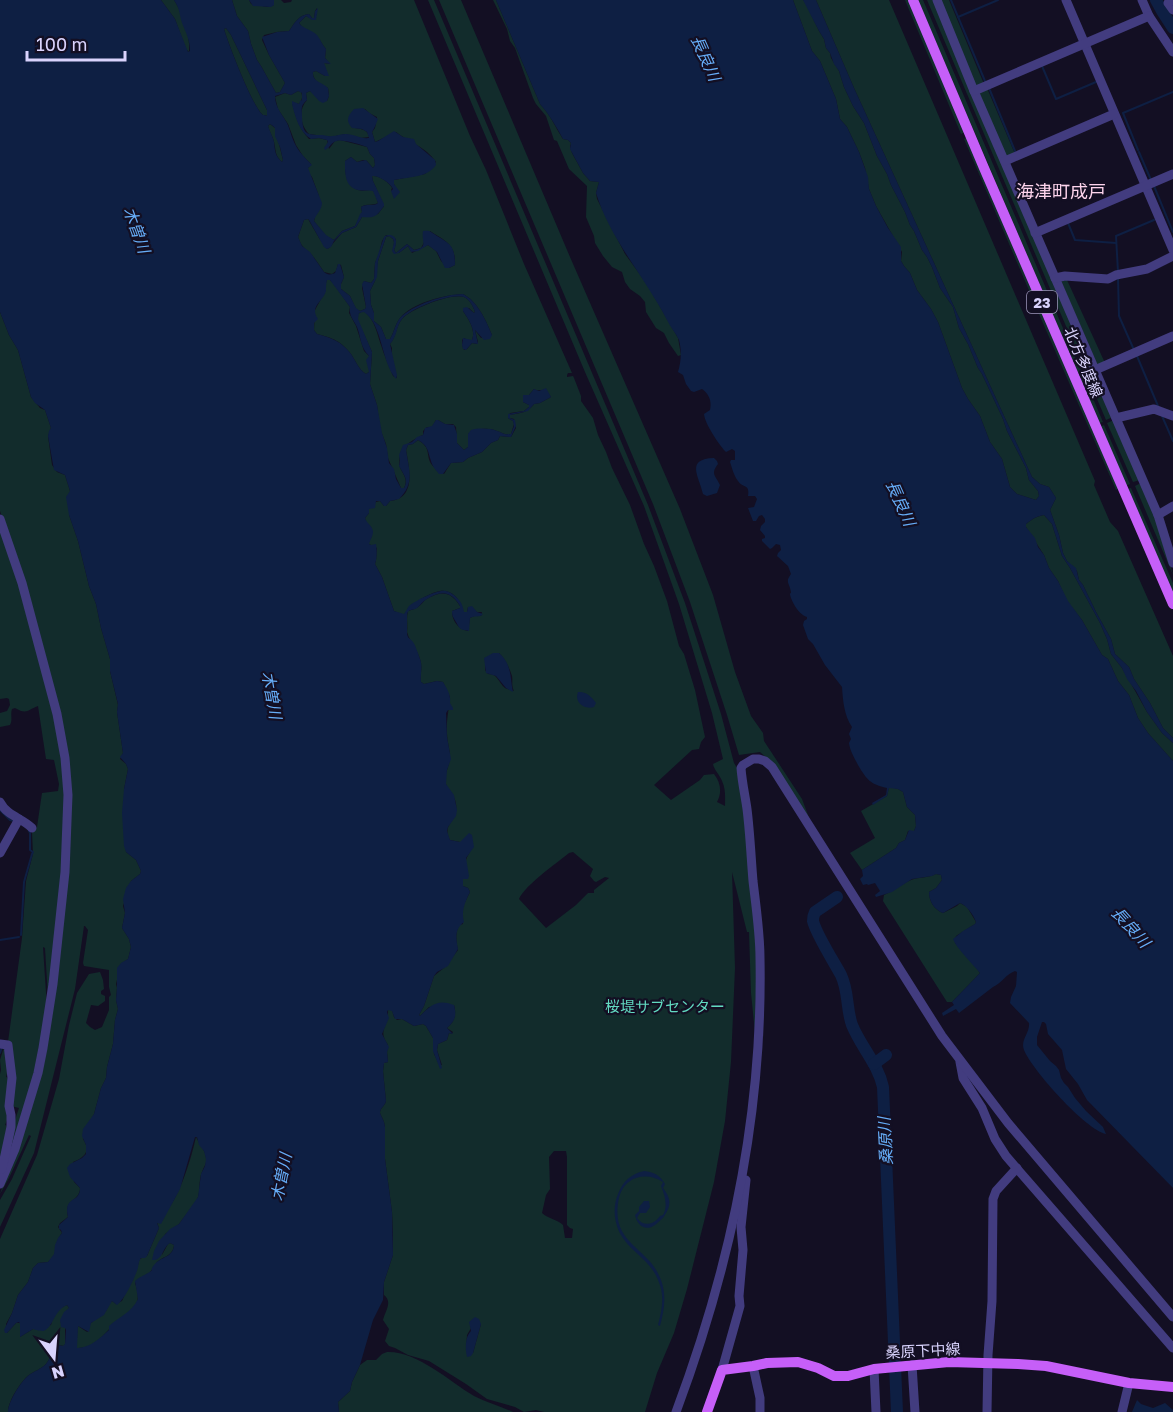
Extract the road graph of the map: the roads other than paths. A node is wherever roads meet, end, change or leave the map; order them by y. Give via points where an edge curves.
1 (913, 0) edge
2 (937, 0) edge
3 (1066, 0) edge
4 (1142, 0) edge
5 (1149, 16) junction
6 (1084, 44) junction
7 (1173, 52) edge
8 (974, 91) junction
9 (1114, 114) junction
10 (1005, 161) junction
11 (1173, 174) edge
12 (1145, 187) junction
13 (1035, 232) junction
14 (1173, 250) edge
15 (1173, 256) edge
16 (1055, 278) junction
17 (1173, 336) edge
18 (1095, 370) junction
19 (1173, 416) edge
20 (1116, 418) junction
21 (1173, 506) edge
22 (1158, 515) junction
23 (0, 519) edge
24 (1173, 539) edge
25 (1173, 563) edge
26 (1173, 604) edge
27 (0, 802) edge
28 (19, 819) junction
29 (32, 828) dead end
30 (0, 853) edge
31 (0, 1044) edge
32 (960, 1059) junction
33 (744, 1162) junction
34 (1017, 1168) junction
35 (1, 1182) edge
36 (1173, 1317) edge
37 (1173, 1348) edge
38 (988, 1363) junction
39 (910, 1365) junction
40 (753, 1366) junction
41 (876, 1368) junction
42 (723, 1370) junction
43 (1129, 1383) junction
44 (1173, 1388) edge
45 (676, 1412) edge
46 (707, 1412) edge
47 (760, 1412) edge
48 (876, 1412) edge
49 (915, 1412) edge
50 (987, 1412) edge
51 (1122, 1412) edge

1 - 26 main road, 北方多度線 / 23
2 - 8 street
3 - 6 street
4 - 5 street
5 - 6 street
5 - 7 street
6 - 8 street
6 - 9 street
8 - 10 street
9 - 10 street
9 - 12 street
10 - 13 street
11 - 12 street
12 - 13 street
12 - 14 street
13 - 16 street
15 - 16 street via 1147,269 1108,279
16 - 18 street
17 - 18 street
18 - 20 street
19 - 20 street via 1154,409
20 - 22 street
21 - 22 street
22 - 24 street
22 - 25 street
23 - 35 street via 22,583 57,714 68,795 64,882 43,1047
27 - 28 street via 7,813
28 - 29 street
28 - 30 street
31 - 35 street via 8,1045 12,1078 11,1127
32 - 33 street via 910,988 772,767 759,759 749,761 741,768 741,776 760,956 760,1005
32 - 34 street via 963,1078 986,1115 995,1139
32 - 36 street via 1008,1123
33 - 42 street via 740,1306
33 - 45 street via 717,1284
34 - 37 street
34 - 38 street via 993,1199
38 - 39 main road, 桑原下中線
38 - 43 main road, 桑原下中線 via 1046,1366
38 - 50 street
39 - 41 main road, 桑原下中線
39 - 49 street
40 - 41 main road, 桑原下中線 via 798,1362 834,1376
40 - 42 main road, 桑原下中線
40 - 47 street
41 - 48 street
42 - 46 main road
43 - 44 main road, 桑原下中線
43 - 51 street

